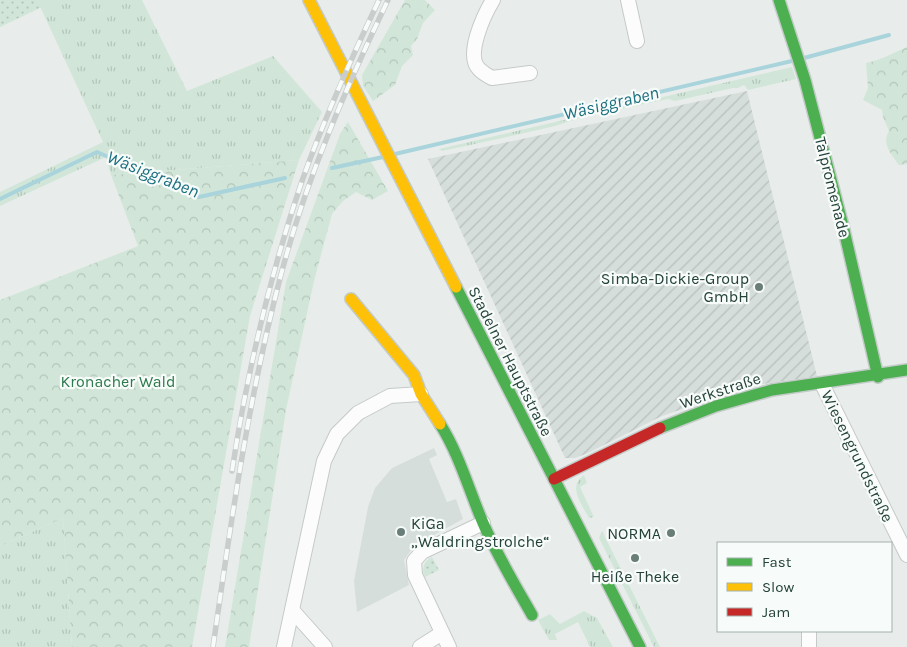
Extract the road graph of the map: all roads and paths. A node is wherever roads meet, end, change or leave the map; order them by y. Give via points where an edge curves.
1 (310, 0) edge
2 (492, 0) edge
3 (628, 0) edge
4 (779, 0) edge
5 (637, 41) dead end
6 (530, 73) dead end
7 (351, 299) dead end
8 (907, 370) edge
9 (878, 377) junction
10 (822, 384) junction
11 (421, 394) junction
12 (554, 479) junction
13 (483, 523) junction
14 (907, 555) edge
15 (292, 610) junction
16 (532, 615) dead end
17 (809, 632) edge
18 (442, 633) junction
19 (284, 647) edge
20 (325, 647) edge
21 (420, 647) edge
22 (449, 647) edge
23 (640, 647) edge
24 (809, 647) edge

1 - 12 street, Stadelner Hauptstraße
2 - 6 street via 475,43 474,57 478,68 492,78
3 - 5 street
4 - 9 street, Talpromenade via 806,83
7 - 11 street via 414,375
8 - 9 street, Werkstraße
9 - 10 street, Werkstraße
10 - 12 street, Werkstraße via 771,390 704,410
10 - 14 street, Wiesengrundstraße
11 - 13 street via 450,440
11 - 15 street via 390,396 358,413 337,434 324,461
12 - 23 street, Stadelner Hauptstraße
13 - 16 street via 502,564
13 - 18 street via 422,552 414,561 414,576
15 - 19 street
15 - 20 street
17 - 24 street
18 - 21 street
18 - 22 street

